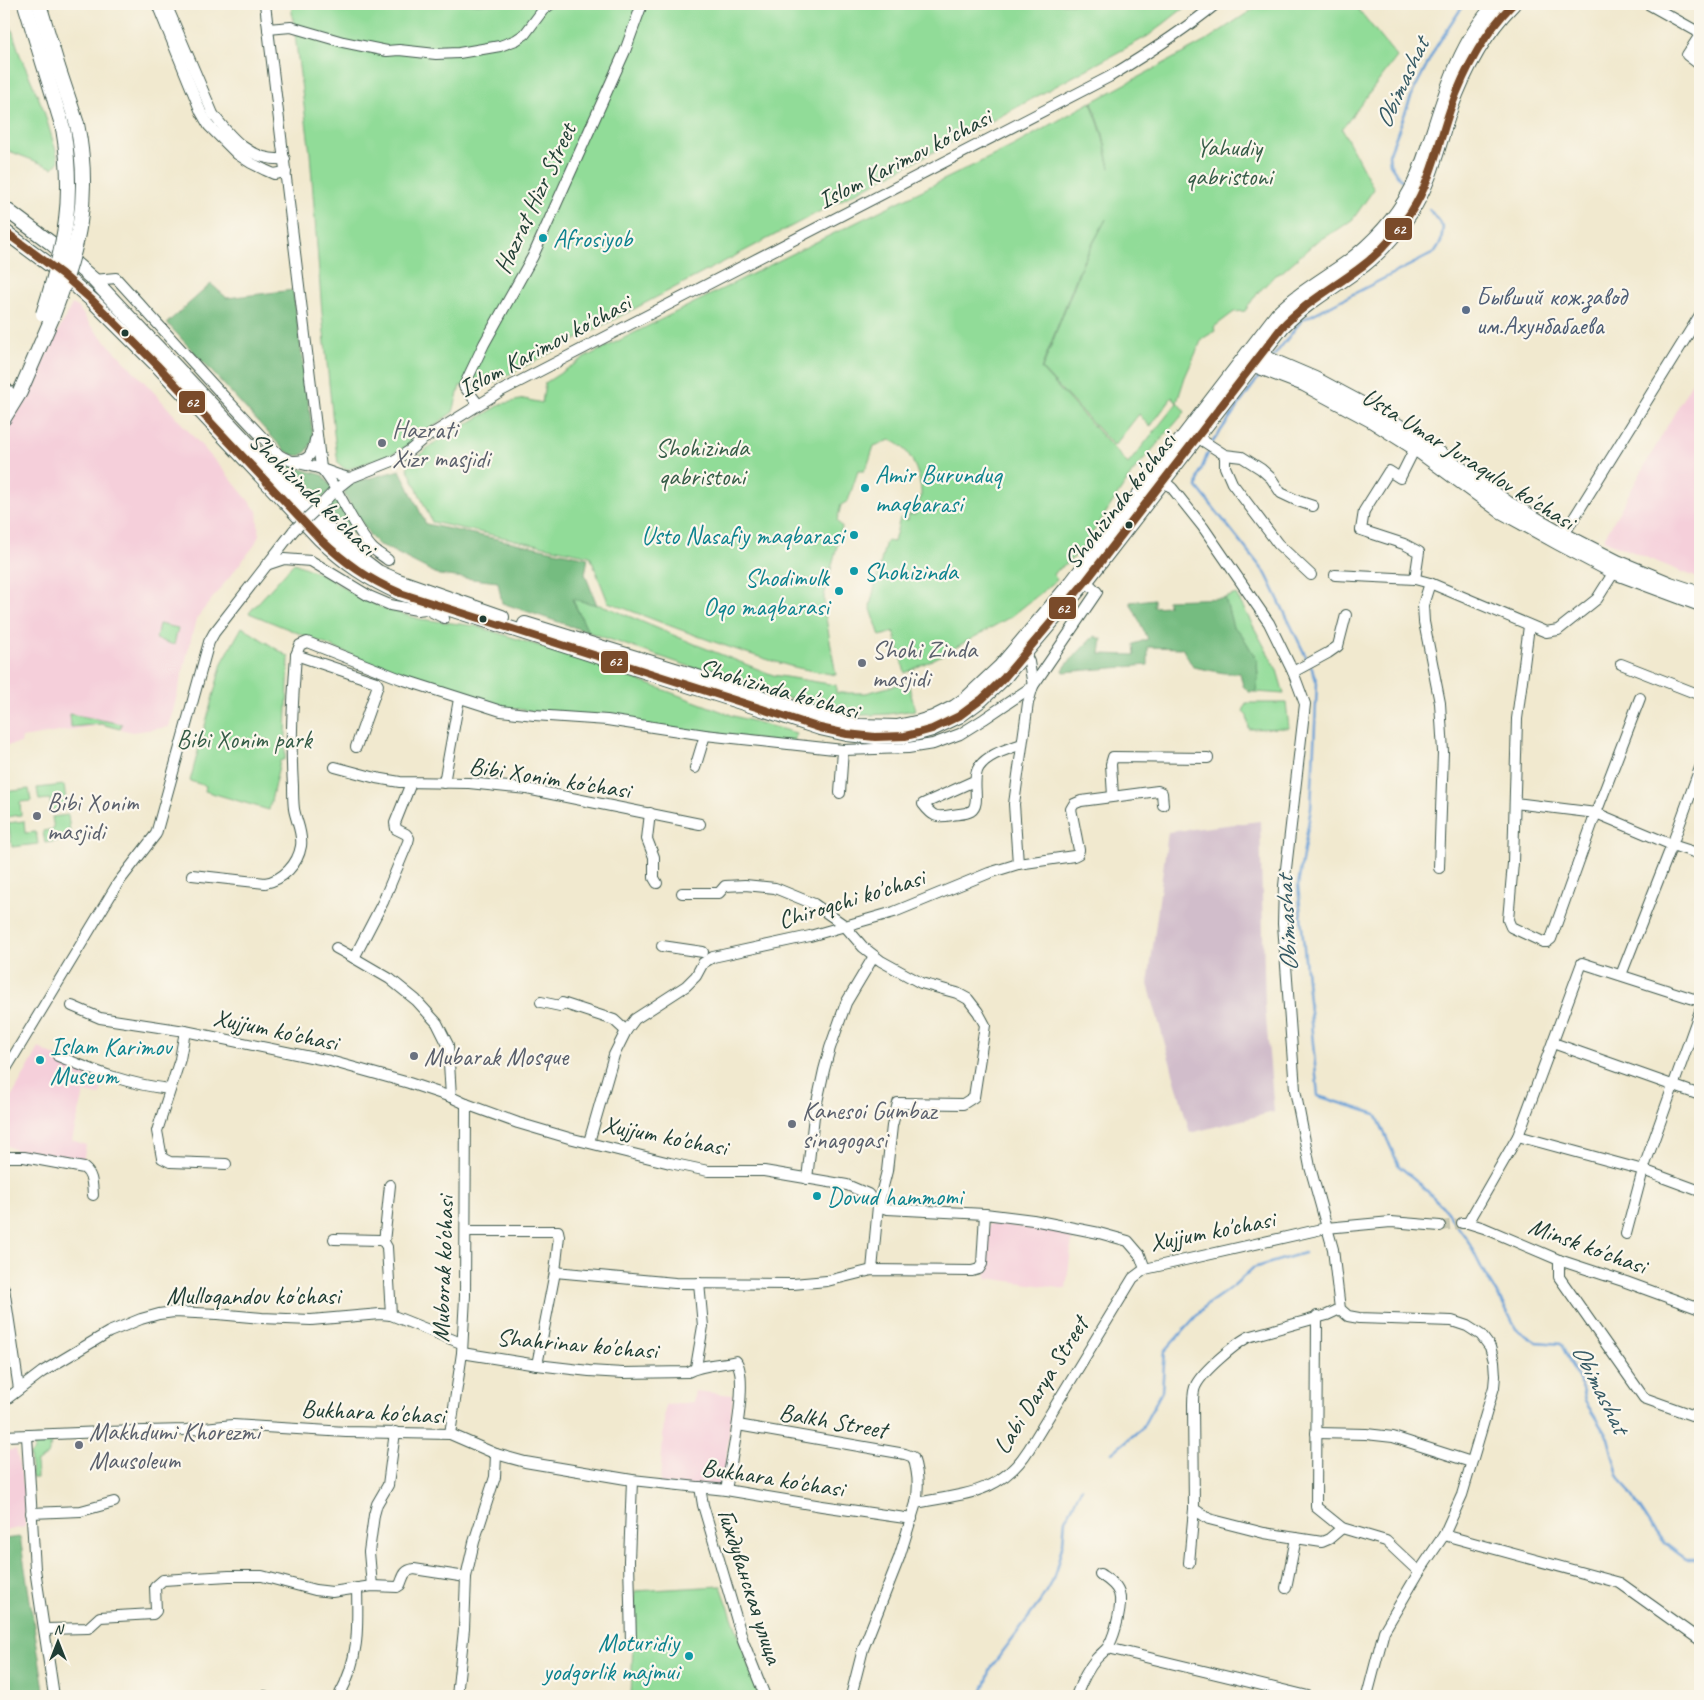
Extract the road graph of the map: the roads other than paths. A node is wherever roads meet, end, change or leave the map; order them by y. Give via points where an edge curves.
1 (16, 4) edge
2 (25, 4) edge
3 (39, 4) edge
4 (157, 4) edge
5 (166, 4) edge
6 (265, 4) edge
7 (551, 4) edge
8 (642, 4) edge
9 (1216, 4) edge
10 (1496, 4) edge
11 (1513, 4) edge
12 (1648, 4) edge
13 (30, 22) junction
14 (268, 29) junction
15 (1700, 34) edge
16 (1700, 65) edge
17 (284, 159) junction
18 (286, 177) junction
19 (4, 208) edge
20 (4, 231) edge
21 (94, 280) junction
22 (1700, 315) edge
23 (47, 316) junction
24 (1250, 358) junction
25 (26, 366) junction
26 (6, 394) edge
27 (478, 404) junction
28 (4, 418) edge
29 (316, 430) junction
30 (1201, 440) junction
31 (1415, 448) junction
32 (1222, 454) junction
33 (291, 461) junction
34 (321, 468) junction
35 (1159, 477) junction
36 (350, 478) junction
37 (336, 489) junction
38 (1313, 506) dead end
39 (1561, 539) junction
40 (388, 560) dead end
41 (265, 565) junction
42 (1614, 572) junction
43 (1311, 575) dead end
44 (1335, 576) dead end
45 (1415, 579) junction
46 (1086, 582) junction
47 (1430, 583) junction
48 (1700, 594) edge
49 (1700, 604) edge
50 (1061, 611) junction
51 (1346, 615) dead end
52 (444, 618) dead end
53 (1076, 622) junction
54 (1529, 626) junction
55 (298, 650) junction
56 (1025, 654) junction
57 (1621, 664) dead end
58 (1293, 672) junction
59 (1033, 686) junction
60 (1700, 695) edge
61 (1640, 698) dead end
62 (459, 699) junction
63 (705, 735) junction
64 (1022, 744) junction
65 (356, 747) dead end
66 (843, 750) junction
67 (1208, 758) dead end
68 (335, 767) dead end
69 (695, 768) dead end
70 (1700, 768) edge
71 (974, 782) junction
72 (411, 783) junction
73 (444, 783) junction
74 (840, 794) dead end
75 (1113, 796) junction
76 (1515, 803) junction
77 (1163, 805) dead end
78 (650, 813) junction
79 (1596, 813) junction
80 (700, 824) dead end
81 (1672, 845) junction
82 (1700, 854) edge
83 (1018, 864) junction
84 (1439, 868) dead end
85 (192, 875) dead end
86 (657, 883) dead end
87 (682, 893) dead end
88 (844, 926) junction
89 (662, 946) dead end
90 (336, 948) dead end
91 (703, 952) dead end
92 (874, 956) junction
93 (354, 958) junction
94 (1621, 975) junction
95 (1700, 1001) edge
96 (541, 1002) dead end
97 (72, 1006) dead end
98 (1700, 1011) edge
99 (184, 1031) junction
100 (626, 1031) junction
101 (1553, 1043) junction
102 (58, 1056) dead end
103 (4, 1072) edge
104 (1673, 1086) junction
105 (170, 1090) junction
106 (1700, 1095) edge
107 (451, 1097) junction
108 (466, 1104) junction
109 (1518, 1136) junction
110 (589, 1142) junction
111 (4, 1157) edge
112 (226, 1164) dead end
113 (1643, 1170) junction
114 (807, 1179) junction
115 (390, 1185) dead end
116 (1700, 1192) edge
117 (93, 1195) dead end
118 (878, 1206) junction
119 (985, 1214) junction
120 (1440, 1226) tunnel mouth
121 (1326, 1228) junction
122 (466, 1231) junction
123 (1626, 1234) dead end
124 (334, 1238) dead end
125 (384, 1242) junction
126 (1559, 1260) junction
127 (1145, 1269) junction
128 (872, 1270) junction
129 (555, 1272) junction
130 (699, 1283) junction
131 (4, 1288) edge
132 (1340, 1309) junction
133 (1700, 1309) edge
134 (391, 1315) junction
135 (1317, 1316) junction
136 (462, 1348) junction
137 (537, 1365) junction
138 (696, 1367) junction
139 (19, 1389) junction
140 (4, 1401) edge
141 (1700, 1418) edge
142 (738, 1425) junction
143 (395, 1432) junction
144 (450, 1434) junction
145 (1316, 1434) junction
146 (4, 1436) edge
147 (27, 1436) junction
148 (496, 1454) junction
149 (1471, 1462) junction
150 (632, 1480) junction
151 (700, 1487) junction
152 (726, 1490) junction
153 (114, 1502) dead end
154 (916, 1503) junction
155 (1194, 1509) junction
156 (31, 1513) junction
157 (912, 1519) junction
158 (1342, 1528) junction
159 (1444, 1535) junction
160 (1296, 1538) junction
161 (1189, 1563) dead end
162 (1419, 1572) junction
163 (1100, 1574) dead end
164 (466, 1577) junction
165 (372, 1586) junction
166 (357, 1588) junction
167 (1286, 1588) dead end
168 (45, 1629) junction
169 (1700, 1640) edge
170 (631, 1642) dead end
171 (1108, 1648) junction
172 (54, 1696) edge
173 (253, 1696) edge
174 (265, 1696) edge
175 (339, 1696) edge
176 (457, 1696) edge
177 (765, 1696) edge
178 (851, 1696) edge
179 (1076, 1696) edge
180 (1308, 1696) edge
181 (1368, 1696) edge

1 - 13 main road
2 - 13 main road
3 - 23 main road, bridge via 78,124 84,160 82,218 72,261
4 - 18 street via 209,126 250,163
5 - 17 street via 216,118 248,150 271,160
6 - 14 street
7 - 14 street via 516,40 459,52 387,51 291,27
8 - 27 street, Hazrat Hizr Street via 625,52 533,256 464,386
9 - 27 street, Islom Karimov ko'chasi via 1153,50 1109,76
10 - 24 main road, Shohizinda ko'chasi via 1469,42 1450,80 1409,194 1367,247 1286,306 1268,324
11 - 24 main road, Shohizinda ko'chasi via 1484,39 1466,71 1431,172 1394,236 1358,270 1299,310
12 - 15 street
13 - 23 main road, bridge via 63,128 68,176 66,228
14 - 17 street
15 - 16 street via 1687,55
17 - 18 street
18 - 29 street
19 - 21 main road, Shohizinda ko'chasi via 52,243
20 - 56 main road, Shohizinda ko'chasi via 93,301 157,364 332,551 374,582 400,594 804,724 876,737 905,736 946,723 982,699
21 - 33 street via 116,278 279,455
21 - 35 main road, Shohizinda ko'chasi via 338,541 378,572 415,588 514,621 847,724 914,724 966,699 1001,666
22 - 39 street
23 - 25 main road
24 - 30 main road, Shohizinda ko'chasi
24 - 31 main road, Usta Umar Juraqulov ko'chasi via 1371,420
24 - 35 main road, Shohizinda ko'chasi
24 - 39 main road, Usta Umar Juraqulov ko'chasi via 1315,379 1373,410
25 - 26 main road
25 - 28 main road via 20,392
27 - 36 street, Islom Karimov ko'chasi via 395,460
29 - 33 street via 309,457
29 - 34 street
30 - 32 street
30 - 35 main road, Shohizinda ko'chasi
31 - 39 main road, Usta Umar Juraqulov ko'chasi via 1501,511
31 - 45 street via 1400,478 1389,471 1364,510 1361,530 1419,552
32 - 38 street via 1242,456 1271,478 1281,493
32 - 43 street via 1232,483 1278,544
33 - 34 street
34 - 36 street
34 - 37 street
35 - 46 main road, Shohizinda ko'chasi
35 - 58 street via 1172,488 1243,585 1268,623
36 - 37 street, Islom Karimov ko'chasi
37 - 40 street via 372,548
37 - 41 street, Islom Karimov ko'chasi, bridge via 294,530
39 - 42 main road, Usta Umar Juraqulov ko'chasi
39 - 48 main road, Usta Umar Juraqulov ko'chasi
41 - 52 street via 284,558 311,561 390,605 426,609
41 - 103 street, Islom Karimov ko'chasi via 209,642 156,834 118,882
42 - 49 main road, Usta Umar Juraqulov ko'chasi
42 - 54 street via 1597,599 1558,630 1546,632
44 - 45 street
45 - 47 street
46 - 50 main road, Shohizinda ko'chasi
46 - 53 street via 1097,592
47 - 54 street
47 - 84 street via 1424,605 1424,622 1440,703 1443,752
50 - 53 street
50 - 56 main road, Shohizinda ko'chasi
51 - 58 street via 1338,646
53 - 59 street
54 - 76 street via 1517,719
55 - 62 street via 307,642
55 - 65 street via 378,685
55 - 85 street via 292,724 294,809 301,834 298,856 284,874 266,883
56 - 59 street
57 - 60 street
58 - 121 street via 1305,704 1284,886 1284,933 1295,1090
59 - 64 street
59 - 66 street via 960,734 933,744
61 - 79 street
62 - 63 street via 534,716 608,720
62 - 73 street
63 - 66 street
63 - 69 street
64 - 71 street via 983,761 976,770
64 - 83 street via 1014,804
66 - 74 street
67 - 75 street via 1113,758
68 - 72 street, Bibi Xonim ko'chasi
70 - 81 street
71 - 71 street via 966,785 923,804 931,814 939,817 967,813 975,807
72 - 73 street, Bibi Xonim ko'chasi
72 - 93 street via 395,823 396,829 409,838 408,842 383,902
73 - 78 street, Bibi Xonim ko'chasi via 528,789
75 - 77 street via 1160,792
75 - 83 street via 1080,800 1074,804 1071,809 1078,854
76 - 79 street
76 - 79 street via 1508,920 1511,927 1543,942 1551,940
78 - 80 street, Bibi Xonim ko'chasi
78 - 86 street via 647,839 654,857
79 - 81 street
81 - 82 street
81 - 94 street
83 - 88 street, Chiroqchi ko'chasi via 980,876 894,912
87 - 88 street via 719,893 725,886 776,888 814,904
88 - 92 street
88 - 100 street, Chiroqchi ko'chasi via 713,957 703,963 686,986 636,1019
89 - 91 street
90 - 93 street
92 - 114 street via 846,1004 830,1048 814,1116
92 - 118 street via 921,983 968,999 986,1025 974,1097 963,1104 898,1103
93 - 107 street via 416,1000 437,1023 448,1045
94 - 95 street
94 - 101 street via 1582,963
96 - 100 street via 560,1006 562,1003 614,1020
97 - 99 street, Xujjum ko'chasi via 108,1020
98 - 104 street
99 - 105 street via 180,1059
99 - 107 street, Xujjum ko'chasi via 330,1061
100 - 110 street, Chiroqchi ko'chasi via 614,1055
101 - 104 street
101 - 109 street
102 - 105 street via 106,1076
104 - 106 street
104 - 113 street
105 - 112 street via 157,1132 162,1158 170,1162
107 - 108 street, Xujjum ko'chasi
108 - 110 street, Xujjum ko'chasi via 518,1123
108 - 122 street, Muborak ko'chasi
109 - 113 street
109 - 126 street, Minsk ko'chasi via 1464,1223 1484,1228
110 - 114 street, Xujjum ko'chasi via 708,1171 764,1171
111 - 117 street via 24,1157 84,1168 90,1173
113 - 116 street
113 - 123 street
114 - 118 street, Xujjum ko'chasi via 847,1185 868,1194
115 - 125 street
118 - 119 street, Xujjum ko'chasi via 905,1211
118 - 128 street
119 - 127 street, Xujjum ko'chasi via 1099,1232 1128,1241 1140,1255
119 - 128 street via 979,1269
120 - 121 street via 1391,1222
121 - 127 street, Xujjum ko'chasi
121 - 132 street via 1333,1249
122 - 129 street via 558,1231
122 - 136 street, Muborak ko'chasi
124 - 125 street
125 - 134 street via 387,1246
126 - 133 street, Minsk ko'chasi
126 - 141 street via 1559,1277 1644,1398
127 - 154 street, Labi Darya Street via 1125,1290 1014,1469 981,1490
128 - 130 street via 793,1284
129 - 130 street
129 - 137 street
130 - 138 street via 703,1326
131 - 139 street
132 - 135 street
132 - 149 street via 1348,1316 1359,1318 1452,1321 1481,1335 1490,1347 1495,1376
134 - 136 street, Mulloqandov ko'chasi
134 - 139 street, Mulloqandov ko'chasi via 311,1320 174,1312 159,1314 109,1332
135 - 145 street
135 - 155 street via 1240,1341 1202,1375 1194,1387
136 - 137 street, Shahrinav ko'chasi
136 - 144 street, Muborak ko'chasi
137 - 138 street, Shahrinav ko'chasi via 623,1373 688,1372
138 - 142 street, Shahrinav ko'chasi via 736,1361 740,1367
139 - 140 street, Mulloqandov ko'chasi
142 - 152 street, Shahrinav ko'chasi
142 - 154 street, Balkh Street via 913,1457 918,1488
143 - 144 street, Bukhara ko'chasi
143 - 147 street, Bukhara ko'chasi via 233,1426
143 - 165 street via 388,1485 374,1515 369,1552
144 - 148 street, Bukhara ko'chasi
145 - 149 street via 1366,1434 1393,1438
145 - 158 street via 1315,1503
146 - 147 street, Bukhara ko'chasi
147 - 156 street
148 - 150 street, Bukhara ko'chasi
148 - 164 street via 495,1477
149 - 159 street via 1462,1495
150 - 151 street, Bukhara ko'chasi
150 - 170 street
151 - 152 street, Bukhara ko'chasi
151 - 177 street, Гиждуванская улица via 743,1641
152 - 157 street, Bukhara ko'chasi
153 - 156 street via 81,1510
154 - 157 street
155 - 160 street via 1209,1519
155 - 161 street
156 - 168 street via 35,1569
157 - 178 street via 863,1649
158 - 160 street via 1322,1542
158 - 162 street via 1386,1541
159 - 162 street
159 - 169 street via 1620,1583
160 - 167 street
162 - 181 street via 1384,1631
163 - 171 street via 1115,1586 1120,1602
164 - 165 street via 414,1569 404,1573 397,1587
164 - 176 street
165 - 166 street
166 - 168 street via 332,1592 315,1590 262,1576 163,1580 155,1587 156,1611 153,1614 100,1617 88,1628
166 - 175 street via 355,1656
168 - 172 street
171 - 179 street via 1096,1659
171 - 180 street
173 - 174 street

